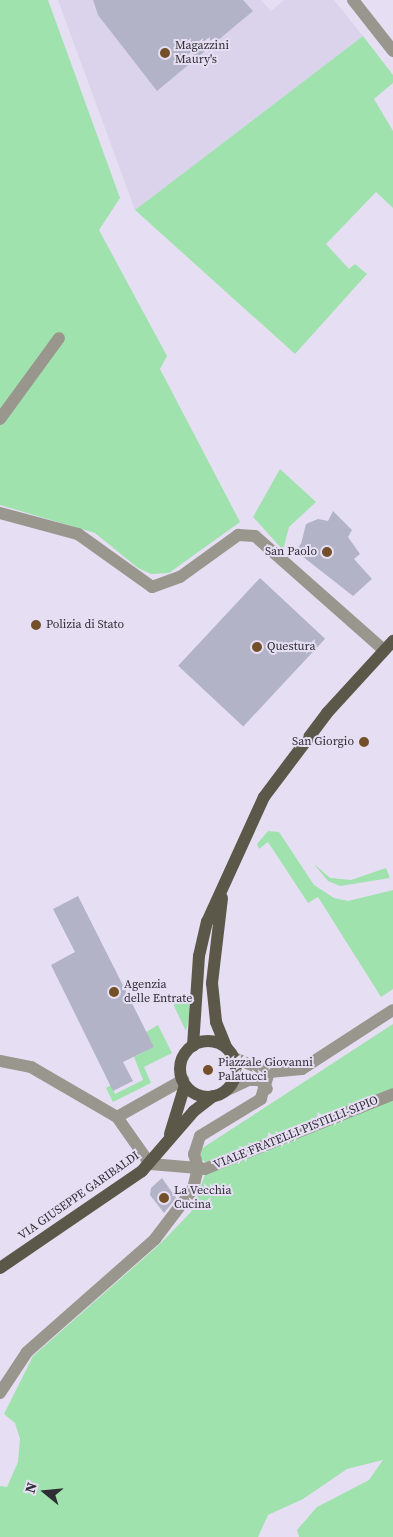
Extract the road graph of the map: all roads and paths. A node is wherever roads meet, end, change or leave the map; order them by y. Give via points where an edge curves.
1 (353, 0) edge
2 (393, 51) edge
3 (59, 338) dead end
4 (0, 419) edge
5 (0, 513) edge
6 (388, 645) edge
7 (227, 875) junction
8 (393, 1010) edge
9 (193, 1046) junction
10 (226, 1047) junction
11 (234, 1058) junction
12 (0, 1061) edge
13 (270, 1072) junction
14 (184, 1082) junction
15 (267, 1089) junction
16 (226, 1090) junction
17 (393, 1094) edge
18 (213, 1096) junction
19 (117, 1116) junction
20 (168, 1141) junction
21 (150, 1164) junction
22 (198, 1168) junction
23 (0, 1268) edge
24 (0, 1393) edge

1 - 2 street
3 - 4 street
5 - 6 street via 78,534 152,587 180,576 238,535 256,536
6 - 7 main road via 327,713 276,780
7 - 9 main road via 215,898 199,956
7 - 10 main road via 216,928 212,983 216,1022
8 - 13 street via 302,1069
9 - 10 main road via 209,1041
9 - 14 main road via 181,1063
10 - 11 main road
11 - 13 street
11 - 16 main road via 236,1069
12 - 19 street via 32,1067
13 - 15 street
14 - 18 main road via 197,1095
14 - 19 street
14 - 20 main road, VIA GIUSEPPE GARIBALDI
15 - 16 street via 260,1080 248,1080
15 - 22 street, VIALE FRATELLI PISTILLI-SIPIO via 261,1099 200,1136 194,1154
16 - 18 main road
17 - 22 street, VIALE FRATELLI PISTILLI-SIPIO via 205,1169
18 - 20 main road, VIA GIUSEPPE GARIBALDI via 194,1111
19 - 21 street
20 - 21 main road, VIA GIUSEPPE GARIBALDI
21 - 22 street, VIALE FRATELLI PISTILLI-SIPIO
21 - 23 main road, VIA GIUSEPPE GARIBALDI
22 - 24 street, VIALE FRATELLI PISTILLI-SIPIO via 186,1204 155,1239 27,1352

